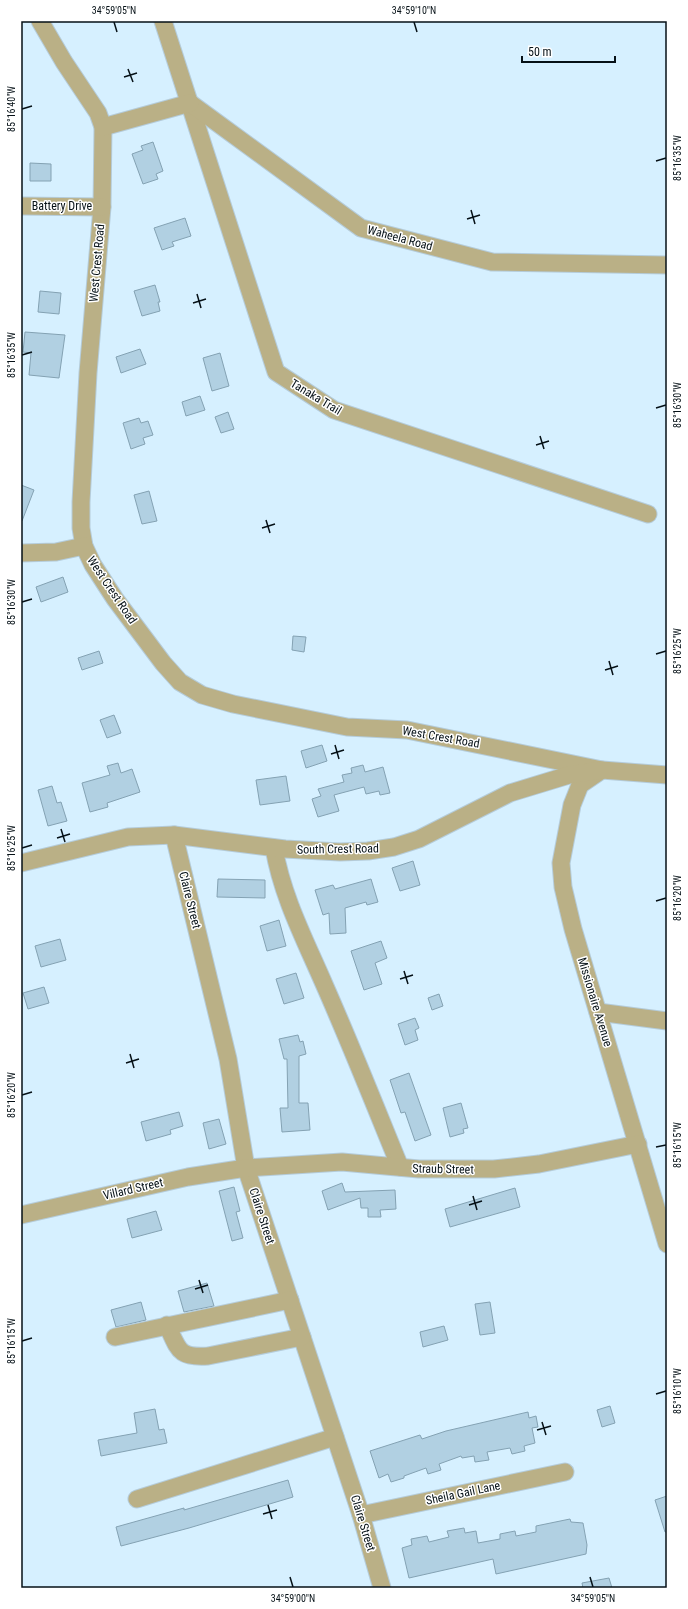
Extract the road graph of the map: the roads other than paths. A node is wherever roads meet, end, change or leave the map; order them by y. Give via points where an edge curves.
1 (40, 21) edge
2 (163, 21) edge
3 (190, 103) junction
4 (104, 127) junction
5 (21, 206) edge
6 (102, 207) junction
7 (667, 265) edge
8 (648, 514) dead end
9 (84, 546) junction
10 (21, 553) edge
11 (602, 770) junction
12 (667, 774) edge
13 (174, 835) junction
14 (274, 848) junction
15 (21, 863) edge
16 (598, 1012) junction
17 (667, 1021) edge
18 (638, 1144) junction
19 (400, 1167) junction
20 (246, 1168) junction
21 (21, 1215) edge
22 (663, 1216) edge
23 (667, 1244) edge
24 (290, 1300) junction
25 (168, 1325) junction
26 (115, 1336) dead end
27 (302, 1338) junction
28 (335, 1437) junction
29 (565, 1472) dead end
30 (137, 1500) dead end
31 (361, 1515) junction
32 (382, 1588) edge

1 - 4 street, West Crest Road via 98,113
2 - 3 street, Tanaka Trail
3 - 4 street
3 - 7 street, Waheela Road via 361,228 492,262
3 - 8 street, Tanaka Trail via 276,372 334,410
4 - 6 street, West Crest Road
5 - 6 street, Battery Drive
6 - 9 street, West Crest Road via 88,373 81,502
9 - 10 street via 56,552
9 - 11 street, West Crest Road via 115,599 163,663 180,682 202,695 233,704 348,727 407,730
11 - 12 street, South Crest Road
11 - 14 street, South Crest Road via 569,775 510,793 419,839 394,847 340,852
11 - 16 street, Missionaire Avenue via 580,785 572,805 561,863 563,887 573,929
13 - 14 street, South Crest Road
13 - 15 street, South Crest Road via 128,838
13 - 20 street, Claire Street via 228,1059
14 - 19 street via 277,870 301,934 363,1074
16 - 17 street
16 - 18 street, Missionaire Avenue
18 - 19 street, Straub Street via 540,1164 494,1169
18 - 22 street, Missionaire Avenue
19 - 20 street, Straub Street via 342,1162
20 - 21 street, Villard Street via 188,1177
20 - 24 street, Claire Street
22 - 23 street, Missionaire Avenue
24 - 25 street
24 - 27 street, Claire Street
25 - 26 street
25 - 27 street via 177,1347 184,1354 193,1357
27 - 28 street, Claire Street
28 - 30 street
28 - 31 street, Claire Street
29 - 31 street, Sheila Gail Lane
31 - 32 street, Claire Street

